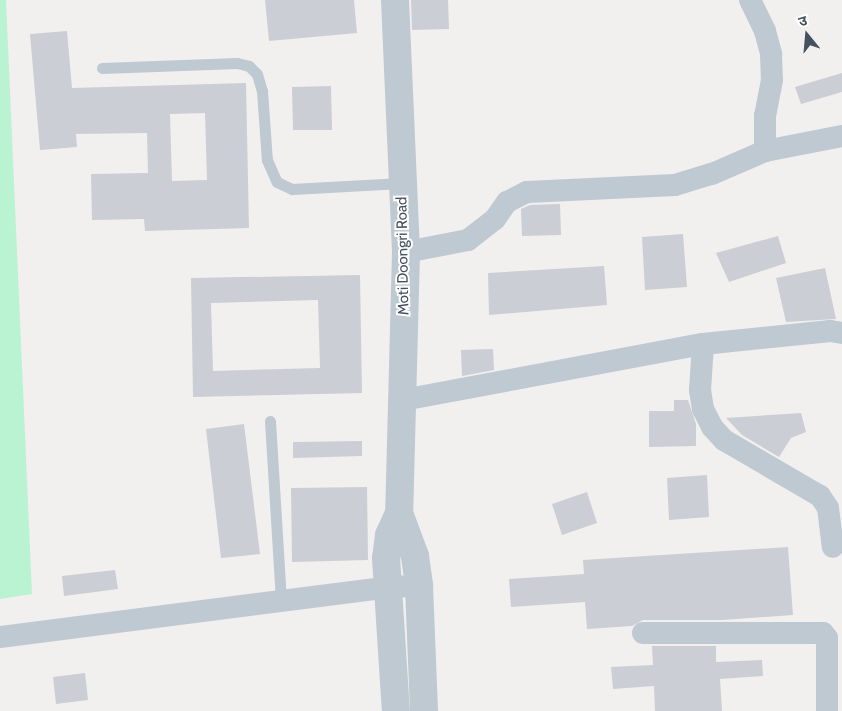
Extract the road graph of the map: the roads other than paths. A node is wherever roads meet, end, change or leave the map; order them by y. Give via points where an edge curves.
1 (395, 0) edge
2 (750, 0) edge
3 (102, 68) dead end
4 (842, 136) edge
5 (765, 151) junction
6 (402, 183) junction
7 (406, 252) junction
8 (842, 332) edge
9 (703, 344) junction
10 (403, 400) junction
11 (270, 421) dead end
12 (399, 513) junction
13 (833, 547) dead end
14 (419, 586) junction
15 (388, 587) junction
16 (281, 601) junction
17 (643, 633) dead end
18 (0, 637) edge
19 (396, 711) edge
20 (424, 711) edge
21 (826, 711) edge

1 - 6 street, Moti Doongri Road
2 - 5 street via 765,31 771,54 772,80 765,116
3 - 6 lane via 237,63 248,66 257,74 262,91 266,160 277,182 292,189
4 - 5 street
5 - 7 street via 712,174 675,185 527,192 507,202 495,220 468,240
6 - 7 street, Moti Doongri Road
7 - 10 street, Moti Doongri Road
8 - 9 street
9 - 10 street
9 - 13 street via 700,390 712,428 724,440 820,496 828,508
10 - 12 street, Moti Doongri Road
11 - 16 lane
12 - 14 street, Moti Doongri Road via 415,556
12 - 15 street, Moti Doongri Road via 389,535
14 - 15 street
14 - 20 street, Moti Doongri Road
15 - 16 street
15 - 19 street, Moti Doongri Road
16 - 18 street
17 - 21 street via 823,633 826,638

